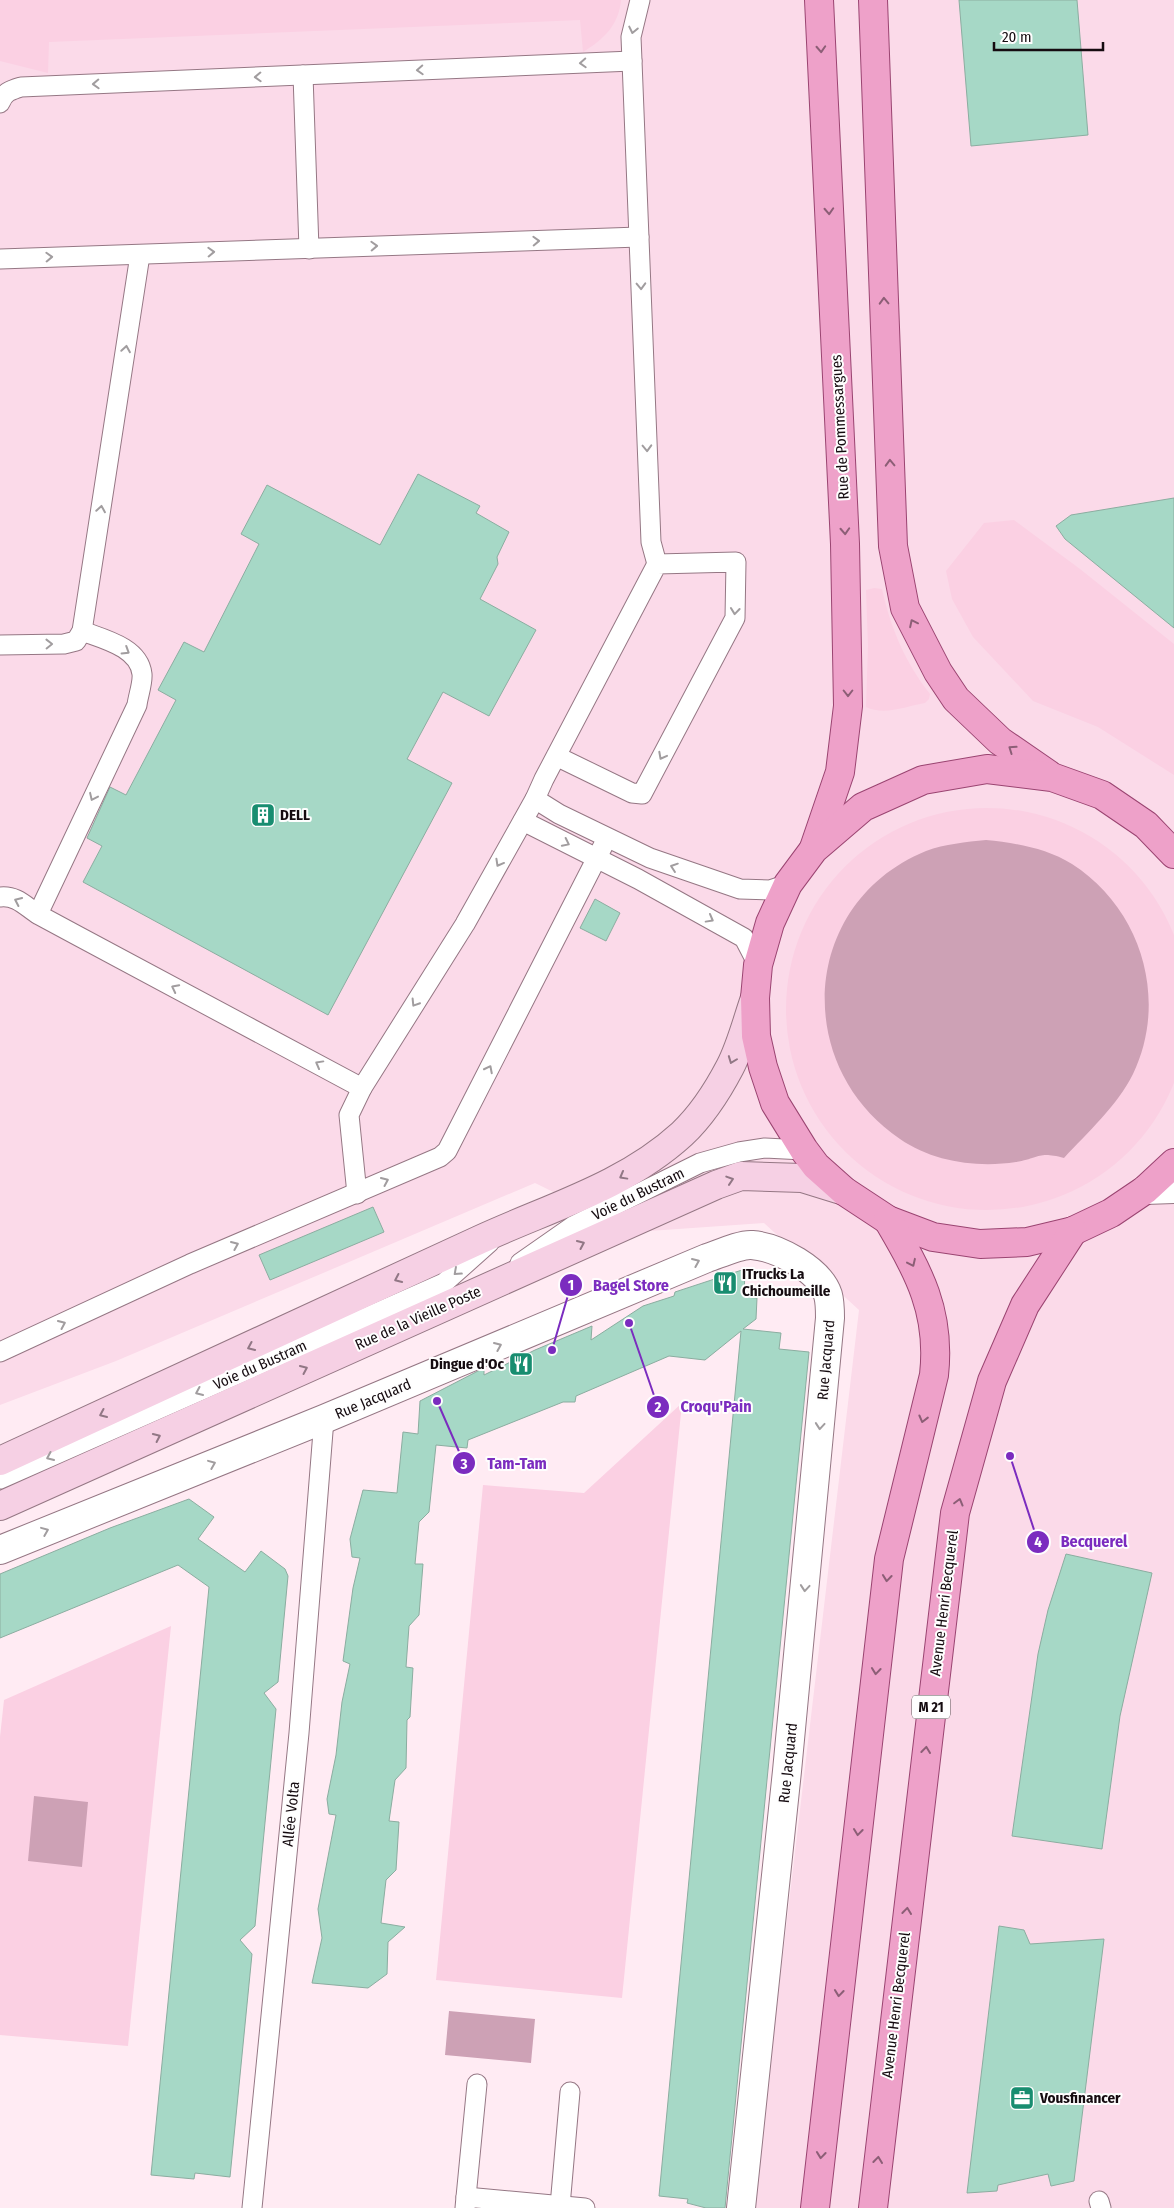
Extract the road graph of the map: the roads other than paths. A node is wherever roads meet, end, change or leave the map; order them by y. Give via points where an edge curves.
1 (640, 0) edge
2 (819, 0) edge
3 (873, 0) edge
4 (632, 61) junction
5 (303, 75) junction
6 (0, 103) edge
7 (638, 237) junction
8 (309, 249) junction
9 (140, 254) junction
10 (0, 259) edge
11 (658, 564) junction
12 (82, 631) junction
13 (0, 645) edge
14 (556, 756) junction
15 (1052, 777) junction
16 (535, 799) junction
17 (522, 821) junction
18 (607, 838) junction
19 (814, 849) junction
20 (1174, 854) edge
21 (596, 858) junction
22 (788, 884) junction
23 (0, 897) edge
24 (38, 914) junction
25 (758, 965) junction
26 (755, 998) junction
27 (362, 1088) junction
28 (804, 1150) junction
29 (1174, 1163) edge
30 (1174, 1189) edge
31 (1145, 1190) junction
32 (844, 1191) junction
33 (357, 1194) junction
34 (888, 1220) junction
35 (506, 1228) junction
36 (1073, 1231) junction
37 (489, 1286) junction
38 (0, 1352) edge
39 (324, 1419) junction
40 (0, 1461) edge
41 (0, 1479) edge
42 (0, 1506) edge
43 (0, 1550) edge
44 (477, 2084) dead end
45 (570, 2092) dead end
46 (466, 2202) edge
47 (560, 2206) junction
48 (252, 2208) edge
49 (585, 2208) edge
50 (741, 2208) edge
51 (815, 2208) edge
52 (873, 2208) edge

1 -> 4 lane via 631,37
2 -> 19 main road, Rue de Pommessargues via 846,544 848,706 840,772
15 -> 3 main road via 1000,741 956,699 938,672 905,608 893,546
4 -> 5 lane
4 - 7 lane
5 -> 6 lane via 22,87 9,90
5 - 8 lane
8 -> 7 lane
7 -> 11 lane via 651,542
9 -> 8 lane
10 -> 9 lane
12 -> 9 lane
11 - 14 lane
11 -> 14 lane via 736,562 735,618 642,794 632,793
13 -> 12 lane via 64,644 76,641
12 -> 24 lane via 114,643 136,657 142,674 137,705
14 - 16 lane
15 - 19 main road via 987,769 922,780 863,807
15 - 20 main road via 1102,796 1146,825
16 - 17 lane
16 - 18 lane
17 -> 21 lane
17 -> 27 lane via 465,924
18 - 21 lane
22 -> 18 lane via 770,890 740,889 650,858
19 - 22 main road
21 -> 25 lane via 744,938
33 -> 21 lane via 447,1151
22 - 25 main road via 770,923
24 -> 23 lane via 22,902 7,896
27 -> 24 lane
25 - 26 main road
26 - 28 main road via 756,1036 763,1067 775,1102
26 -> 35 main road via 730,1067 683,1133 648,1162 620,1178
27 - 33 lane via 349,1115
28 - 32 main road via 816,1166
28 - 37 lane, Voie du Bustram via 766,1148 700,1163 573,1226
29 - 31 main road
30 - 31 street
31 - 36 main road via 1111,1213
32 - 34 main road
37 -> 32 main road, Rue de la Vieille Poste via 741,1176 802,1178
38 -> 33 lane via 190,1264
34 - 36 main road via 933,1237 980,1244 1028,1242
34 -> 51 main road via 929,1300 937,1349 934,1375 889,1559
35 -> 40 main road
35 -> 41 lane, Voie du Bustram via 444,1283
52 -> 36 main road, Avenue Henri Becquerel / M 21 via 955,1513 992,1381 1025,1306
42 -> 37 main road, Rue de la Vieille Poste
43 -> 39 street, Rue Jacquard
39 - 48 lane, Allée Volta via 299,1733
39 -> 50 street, Rue Jacquard via 707,1258 751,1245 780,1252 800,1262 828,1295 830,1318 788,1761
44 - 46 lane
45 - 47 lane
46 - 47 lane
47 - 49 lane

